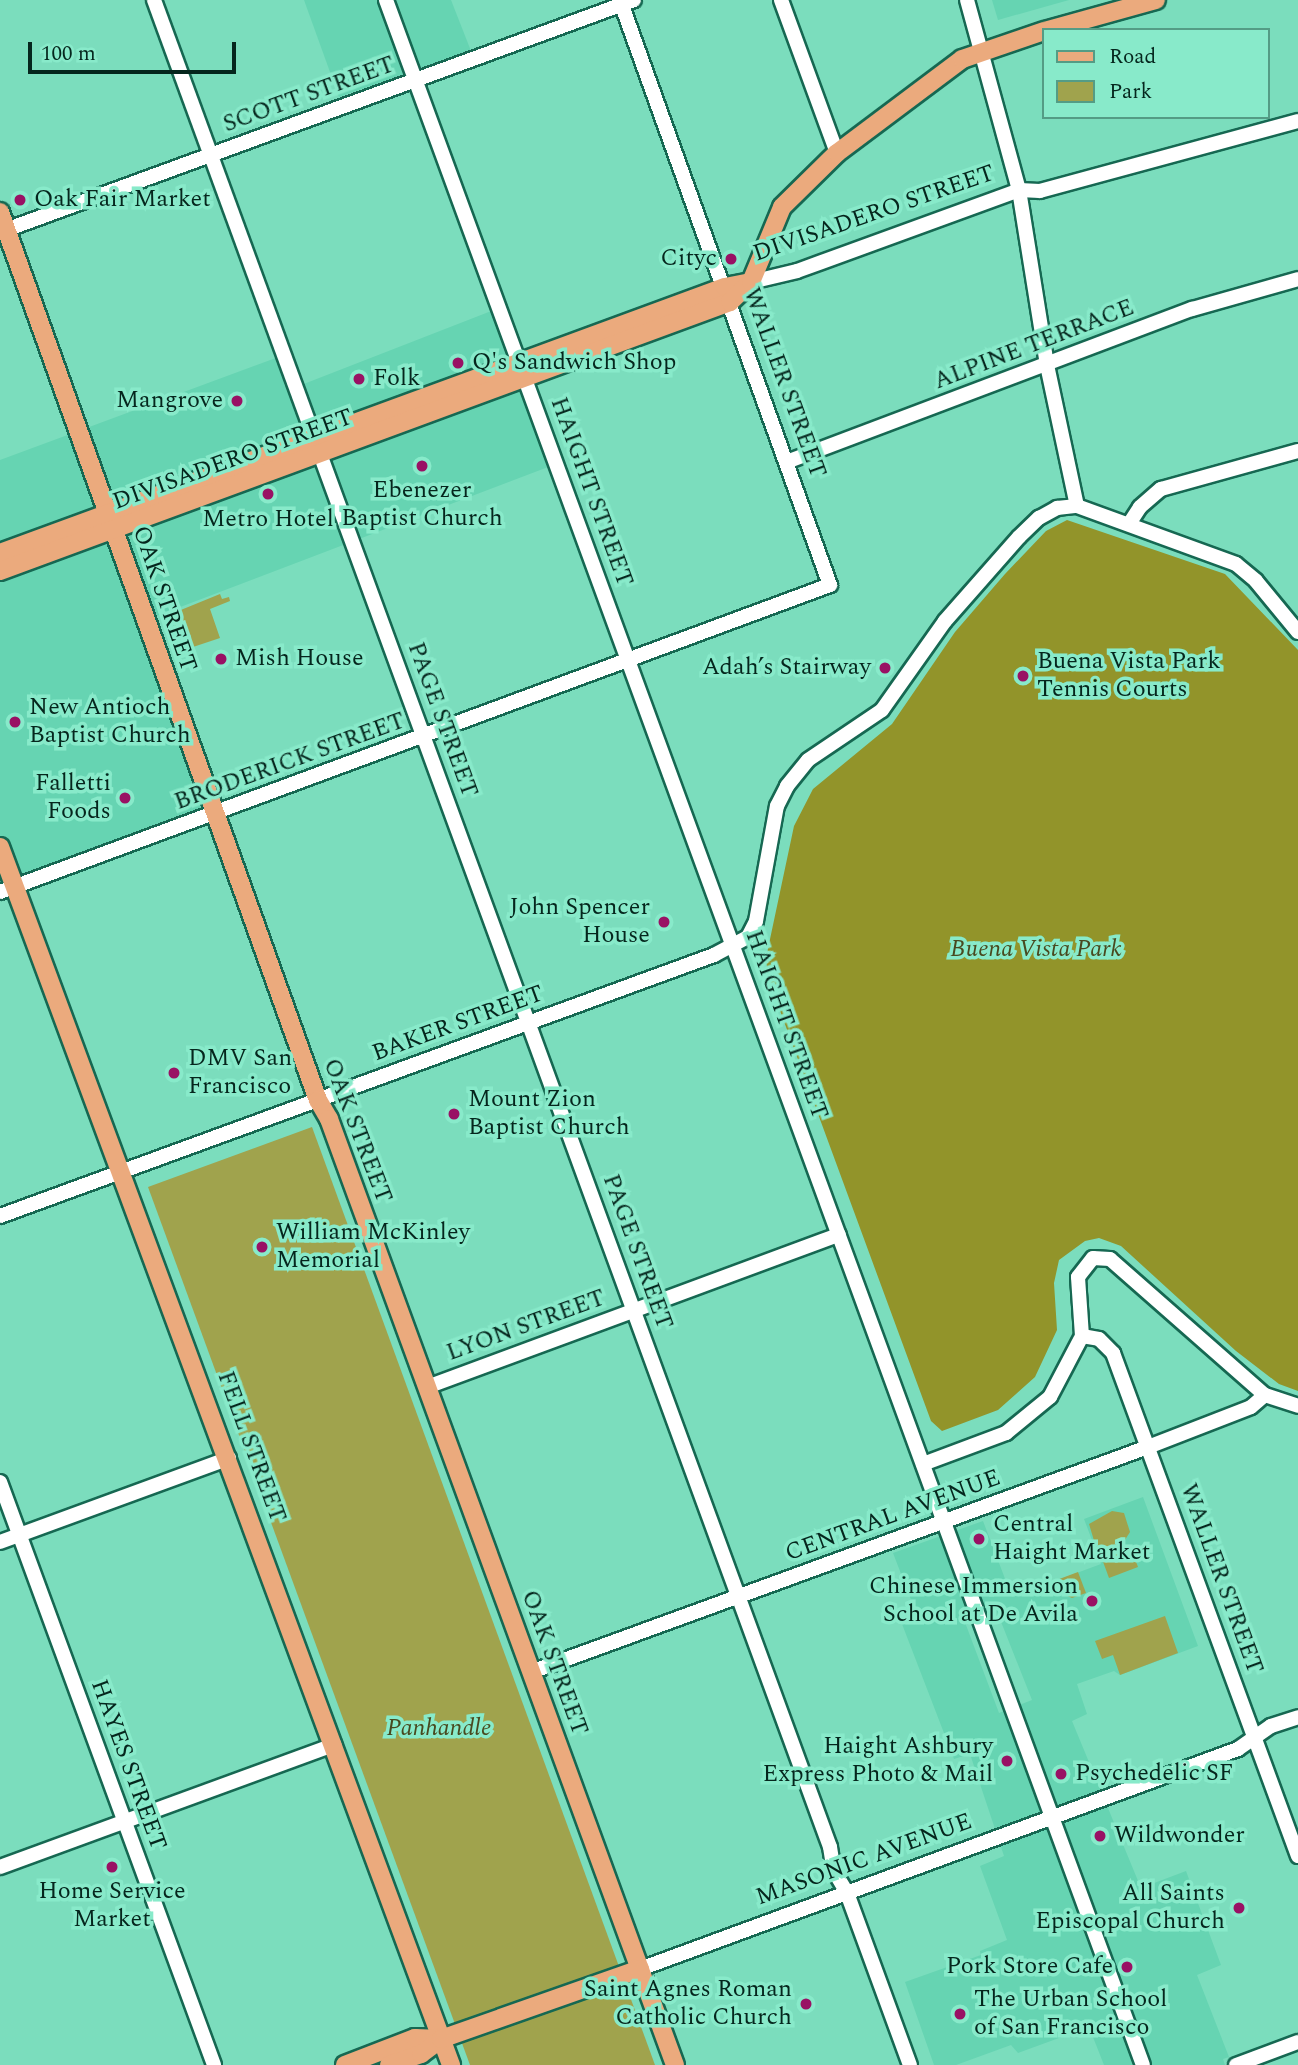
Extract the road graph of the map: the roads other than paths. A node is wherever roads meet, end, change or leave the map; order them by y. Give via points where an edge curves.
1 (154, 0) edge
2 (386, 0) edge
3 (781, 0) edge
4 (967, 0) edge
5 (1156, 0) edge
6 (625, 2) edge
7 (1053, 28) edge
8 (1042, 31) edge
9 (981, 49) junction
10 (415, 80) junction
11 (1298, 121) edge
12 (837, 153) junction
13 (211, 155) junction
14 (1019, 190) junction
15 (0, 212) edge
16 (3, 231) edge
17 (1298, 279) edge
18 (751, 282) junction
19 (727, 295) junction
20 (1047, 365) junction
21 (522, 371) junction
22 (317, 446) junction
23 (1298, 451) edge
24 (789, 461) junction
25 (1077, 506) junction
26 (111, 521) junction
27 (1129, 524) junction
28 (0, 553) edge
29 (0, 571) edge
30 (830, 585) joint
31 (1298, 632) edge
32 (629, 662) junction
33 (424, 737) junction
34 (214, 813) junction
35 (0, 847) edge
36 (7, 889) edge
37 (733, 945) junction
38 (529, 1023) junction
39 (318, 1100) junction
40 (121, 1172) junction
41 (0, 1216) edge
42 (839, 1235) junction
43 (634, 1310) junction
44 (1082, 1336) junction
45 (427, 1387) junction
46 (1265, 1395) junction
47 (1298, 1406) edge
48 (1148, 1447) junction
49 (229, 1458) junction
50 (923, 1464) junction
51 (0, 1482) edge
52 (944, 1521) junction
53 (19, 1535) junction
54 (0, 1542) edge
55 (739, 1596) junction
56 (531, 1672) junction
57 (1298, 1717) edge
58 (1255, 1737) junction
59 (334, 1745) junction
60 (1052, 1817) junction
61 (125, 1821) junction
62 (1298, 1856) edge
63 (0, 1867) edge
64 (847, 1893) junction
65 (640, 1969) junction
66 (442, 2039) junction
67 (1298, 2042) edge
68 (214, 2065) edge
69 (345, 2065) edge
70 (389, 2065) edge
71 (451, 2065) edge
72 (675, 2065) edge
73 (910, 2065) edge
74 (1143, 2065) edge
75 (1236, 2065) edge

1 - 13 street, PAGE STREET
2 - 10 street, HAIGHT STREET
3 - 12 street
4 - 9 street
5 - 7 main road
6 - 10 street, SCOTT STREET
6 - 19 street, WALLER STREET
8 - 9 main road
9 - 12 main road via 909,94
9 - 14 street
10 - 13 street, SCOTT STREET
10 - 21 street, HAIGHT STREET
11 - 14 street, DIVISADERO STREET via 1040,191
12 - 18 main road via 782,206
13 - 16 street, SCOTT STREET
13 - 22 street, PAGE STREET
14 - 18 street, DIVISADERO STREET via 797,271
14 - 20 street
15 - 16 main road, OAK STREET
16 - 26 main road, OAK STREET
17 - 20 street, ALPINE TERRACE via 1192,309
18 - 19 main road, DIVISADERO STREET
19 - 21 main road, DIVISADERO STREET
19 - 24 street, WALLER STREET
20 - 24 street, ALPINE TERRACE
20 - 25 street
21 - 22 main road, DIVISADERO STREET
21 - 32 street, HAIGHT STREET
22 - 26 main road, DIVISADERO STREET
22 - 33 street, PAGE STREET
23 - 27 street via 1161,489
24 - 30 street, WALLER STREET
25 - 27 street
25 - 37 street via 1057,508 1039,517 940,626 882,710 808,760 787,786 772,827 756,921 748,937
26 - 28 main road, DIVISADERO STREET
26 - 29 main road, DIVISADERO STREET
26 - 34 main road, OAK STREET
27 - 31 street via 1236,564
30 - 32 street, BRODERICK STREET
32 - 33 street, BRODERICK STREET
32 - 37 street, HAIGHT STREET
33 - 34 street, BRODERICK STREET
33 - 38 street, PAGE STREET
34 - 36 street, BRODERICK STREET
34 - 39 main road, OAK STREET
35 - 36 main road, FELL STREET
36 - 40 main road, FELL STREET
37 - 38 street, BAKER STREET
37 - 42 street, HAIGHT STREET
38 - 39 street, BAKER STREET
38 - 43 street, PAGE STREET
39 - 40 street, BAKER STREET
39 - 45 main road, OAK STREET via 329,1119
40 - 41 street, BAKER STREET
40 - 49 main road, FELL STREET
42 - 43 street, LYON STREET
42 - 50 street, HAIGHT STREET
43 - 45 street, LYON STREET
43 - 55 street, PAGE STREET
44 - 46 street via 1081,1269 1093,1258 1106,1257
44 - 48 street, WALLER STREET via 1099,1339 1113,1353
44 - 50 street via 1063,1380 1037,1411 1006,1433
45 - 56 main road, OAK STREET
46 - 47 street
46 - 48 street, CENTRAL AVENUE via 1251,1407
48 - 52 street, CENTRAL AVENUE
48 - 58 street, WALLER STREET
49 - 53 street
49 - 59 main road, FELL STREET
50 - 52 street, HAIGHT STREET
51 - 53 street, HAYES STREET
52 - 55 street, CENTRAL AVENUE
52 - 60 street, HAIGHT STREET
53 - 54 street
53 - 61 street, HAYES STREET
55 - 56 street, CENTRAL AVENUE
55 - 64 street, PAGE STREET via 830,1847 834,1871
56 - 65 main road, OAK STREET
57 - 58 street, MASONIC AVENUE
58 - 60 street, MASONIC AVENUE via 1238,1749
58 - 62 street, WALLER STREET
59 - 61 street
59 - 66 main road, FELL STREET
60 - 64 street, MASONIC AVENUE
60 - 74 street, HAIGHT STREET
61 - 63 street
61 - 68 street, HAYES STREET
64 - 65 street, MASONIC AVENUE
64 - 73 street, PAGE STREET
65 - 66 main road, MASONIC AVENUE
65 - 72 main road, OAK STREET
66 - 69 main road, MASONIC AVENUE via 415,2038
66 - 70 main road, MASONIC AVENUE
66 - 71 main road, FELL STREET
67 - 75 street

